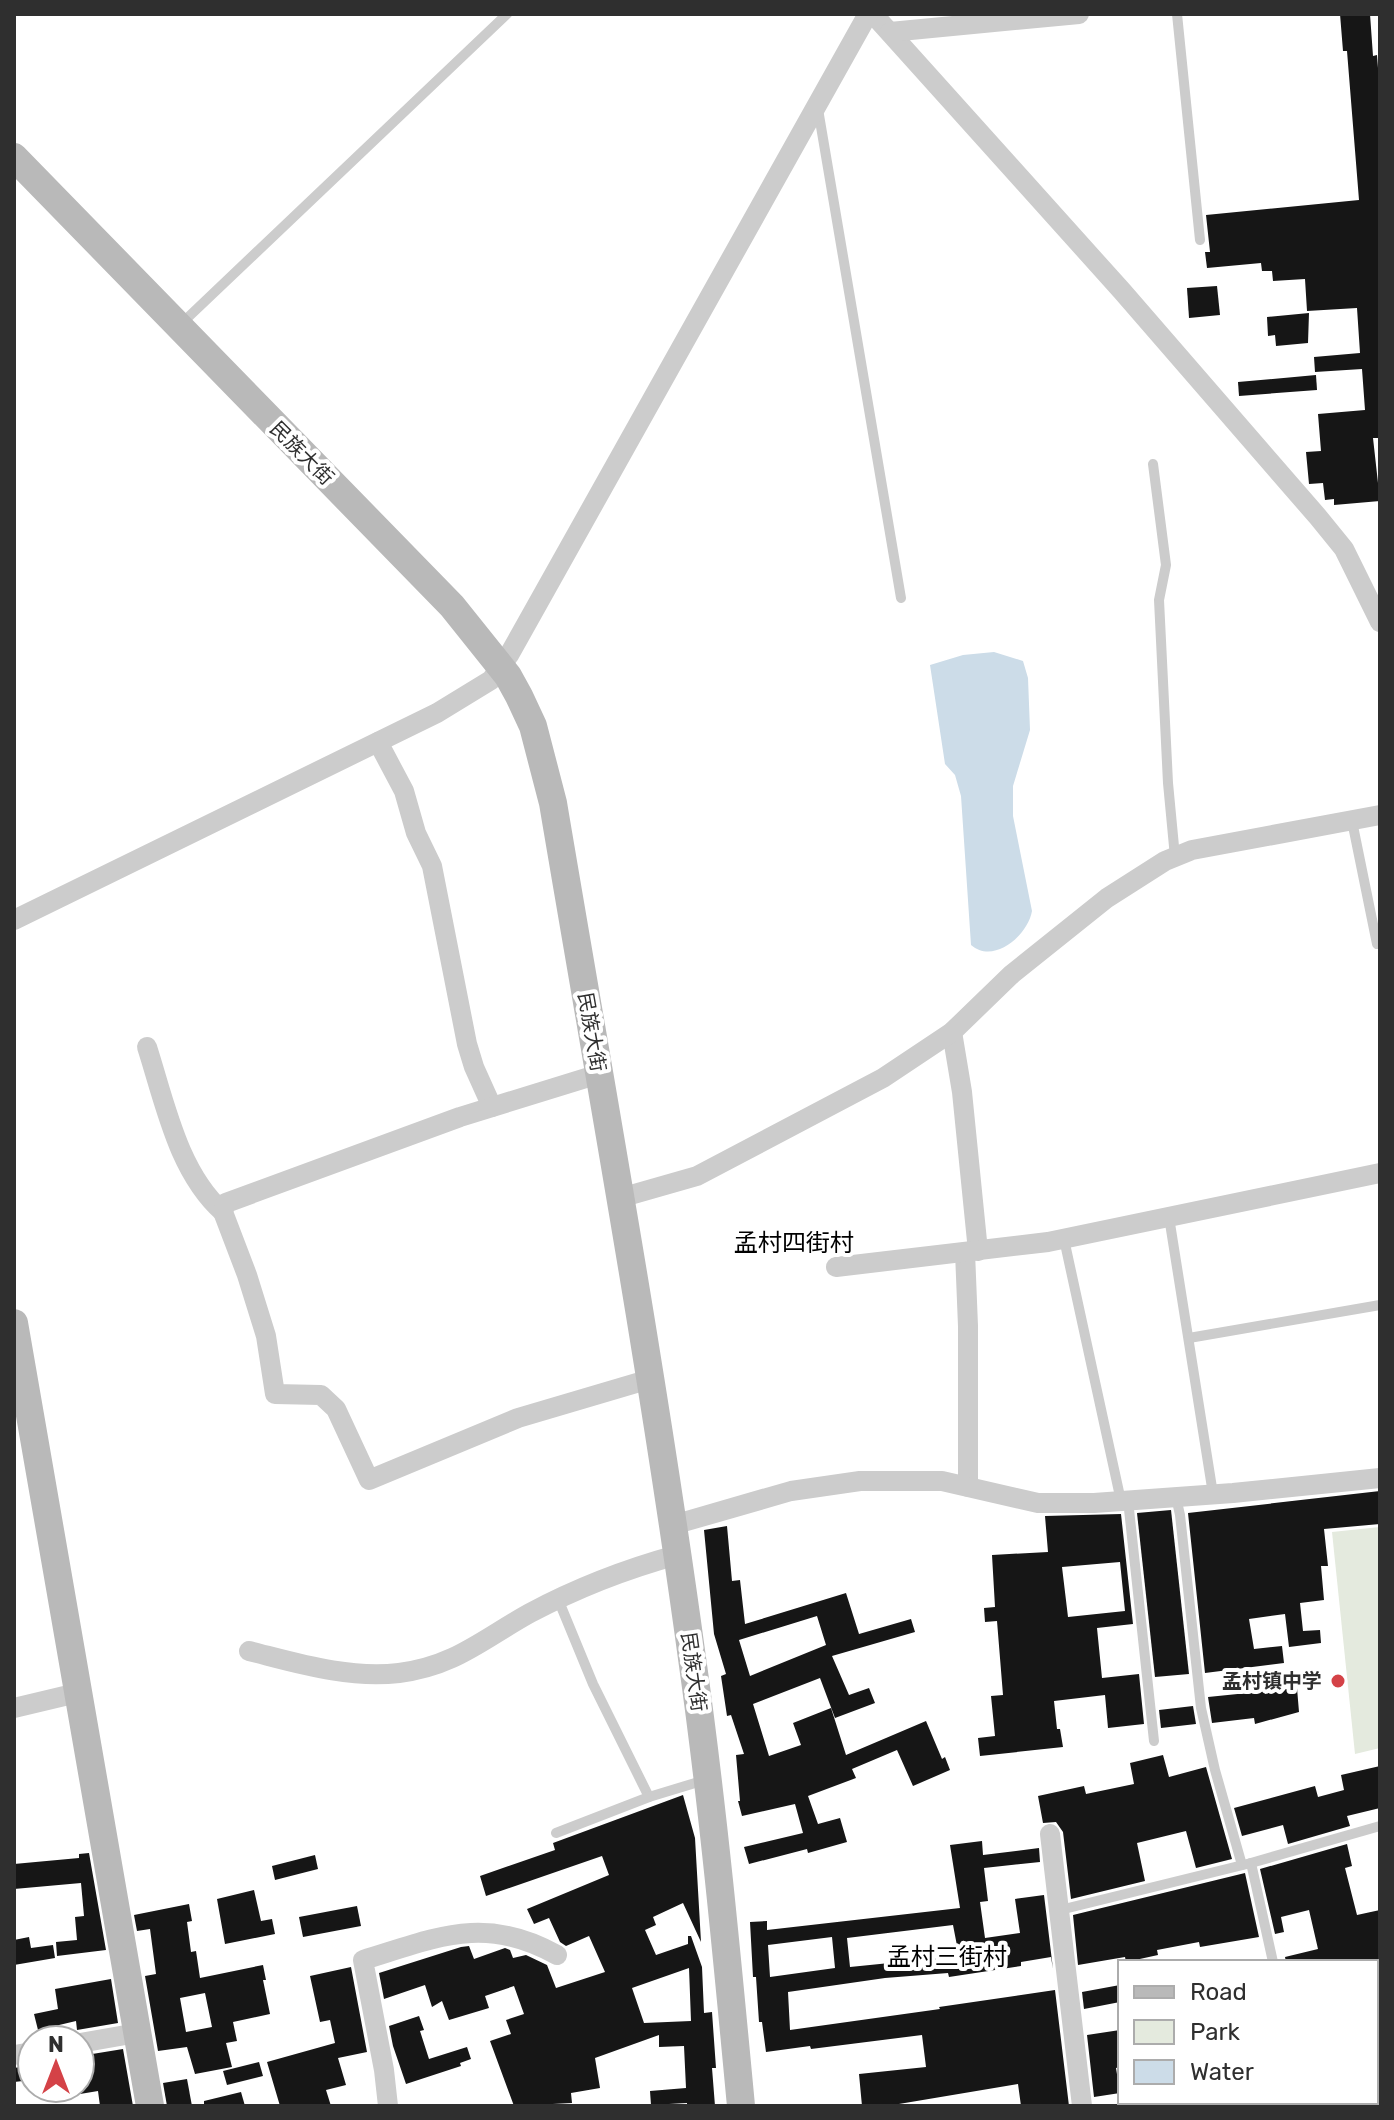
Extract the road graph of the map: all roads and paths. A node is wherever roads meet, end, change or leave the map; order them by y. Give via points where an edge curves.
1 (507, 14) edge
2 (871, 14) edge
3 (1079, 14) edge
4 (1177, 14) edge
5 (890, 32) junction
6 (817, 104) junction
7 (14, 157) edge
8 (1200, 240) dead end
9 (178, 327) junction
10 (1153, 464) dead end
11 (901, 598) dead end
12 (1380, 622) edge
13 (501, 667) junction
14 (378, 742) junction
15 (1380, 815) edge
16 (1352, 821) junction
17 (1175, 857) junction
18 (14, 920) edge
19 (1377, 944) dead end
20 (952, 1032) junction
21 (147, 1047) dead end
22 (599, 1074) junction
23 (492, 1107) junction
24 (1380, 1173) edge
25 (620, 1198) junction
26 (223, 1212) junction
27 (1169, 1217) junction
28 (1064, 1239) junction
29 (972, 1252) junction
30 (836, 1267) dead end
31 (1380, 1305) edge
32 (14, 1323) edge
33 (1189, 1338) junction
34 (650, 1379) junction
35 (1380, 1478) edge
36 (968, 1487) junction
37 (1213, 1494) junction
38 (1176, 1497) junction
39 (1124, 1500) junction
40 (673, 1525) junction
41 (677, 1555) junction
42 (558, 1599) junction
43 (249, 1651) dead end
44 (77, 1693) junction
45 (14, 1708) edge
46 (1154, 1741) dead end
47 (707, 1780) junction
48 (649, 1797) junction
49 (1380, 1826) edge
50 (556, 1833) dead end
51 (1050, 1834) dead end
52 (1246, 1864) junction
53 (1060, 1910) junction
54 (557, 1955) dead end
55 (1272, 1960) edge
56 (137, 2033) junction
57 (96, 2040) edge
58 (150, 2106) edge
59 (388, 2106) edge
60 (741, 2106) edge
61 (1082, 2106) edge

1 - 9 lane
2 - 5 street
2 - 6 street
3 - 5 street
4 - 8 lane
5 - 12 street via 1318,517 1344,549
6 - 11 lane
6 - 13 street
7 - 9 main road, 民族大街
9 - 13 main road, 民族大街 via 452,606
10 - 17 lane via 1166,565 1159,600
13 - 14 street via 491,680 437,713
13 - 22 main road, 民族大街 via 533,726 544,762
14 - 18 street
14 - 23 street via 404,791 432,866 467,1044
15 - 16 street
16 - 17 street
16 - 19 lane
17 - 20 street via 1107,898 1012,974
20 - 25 street via 883,1078 745,1153 697,1176
20 - 29 street via 962,1092
21 - 26 street via 194,1178
22 - 23 street
22 - 25 main road, 民族大街
23 - 26 street via 226,1203
24 - 27 street
25 - 34 main road, 民族大街
26 - 34 street via 266,1336 275,1394 321,1395 336,1409 369,1480 518,1418
27 - 28 street
27 - 33 lane
28 - 29 street
28 - 39 lane
29 - 30 street
29 - 36 street
31 - 33 lane
32 - 44 main road
33 - 37 lane
34 - 40 main road, 民族大街
35 - 37 street
36 - 39 street via 1038,1503
36 - 40 street via 903,1480 827,1485
37 - 38 street
38 - 39 street
38 - 52 lane via 1201,1708
39 - 46 lane
40 - 41 main road, 民族大街
41 - 42 street
41 - 47 main road, 民族大街
42 - 43 street via 452,1660 396,1673 331,1670
42 - 48 lane
44 - 45 street
44 - 56 main road
47 - 48 lane
47 - 60 main road, 民族大街
48 - 50 lane
49 - 52 lane
51 - 53 street
52 - 53 lane
52 - 55 lane
53 - 61 street
54 - 59 street via 493,1931 477,1931 363,1960
56 - 57 street
56 - 58 main road

